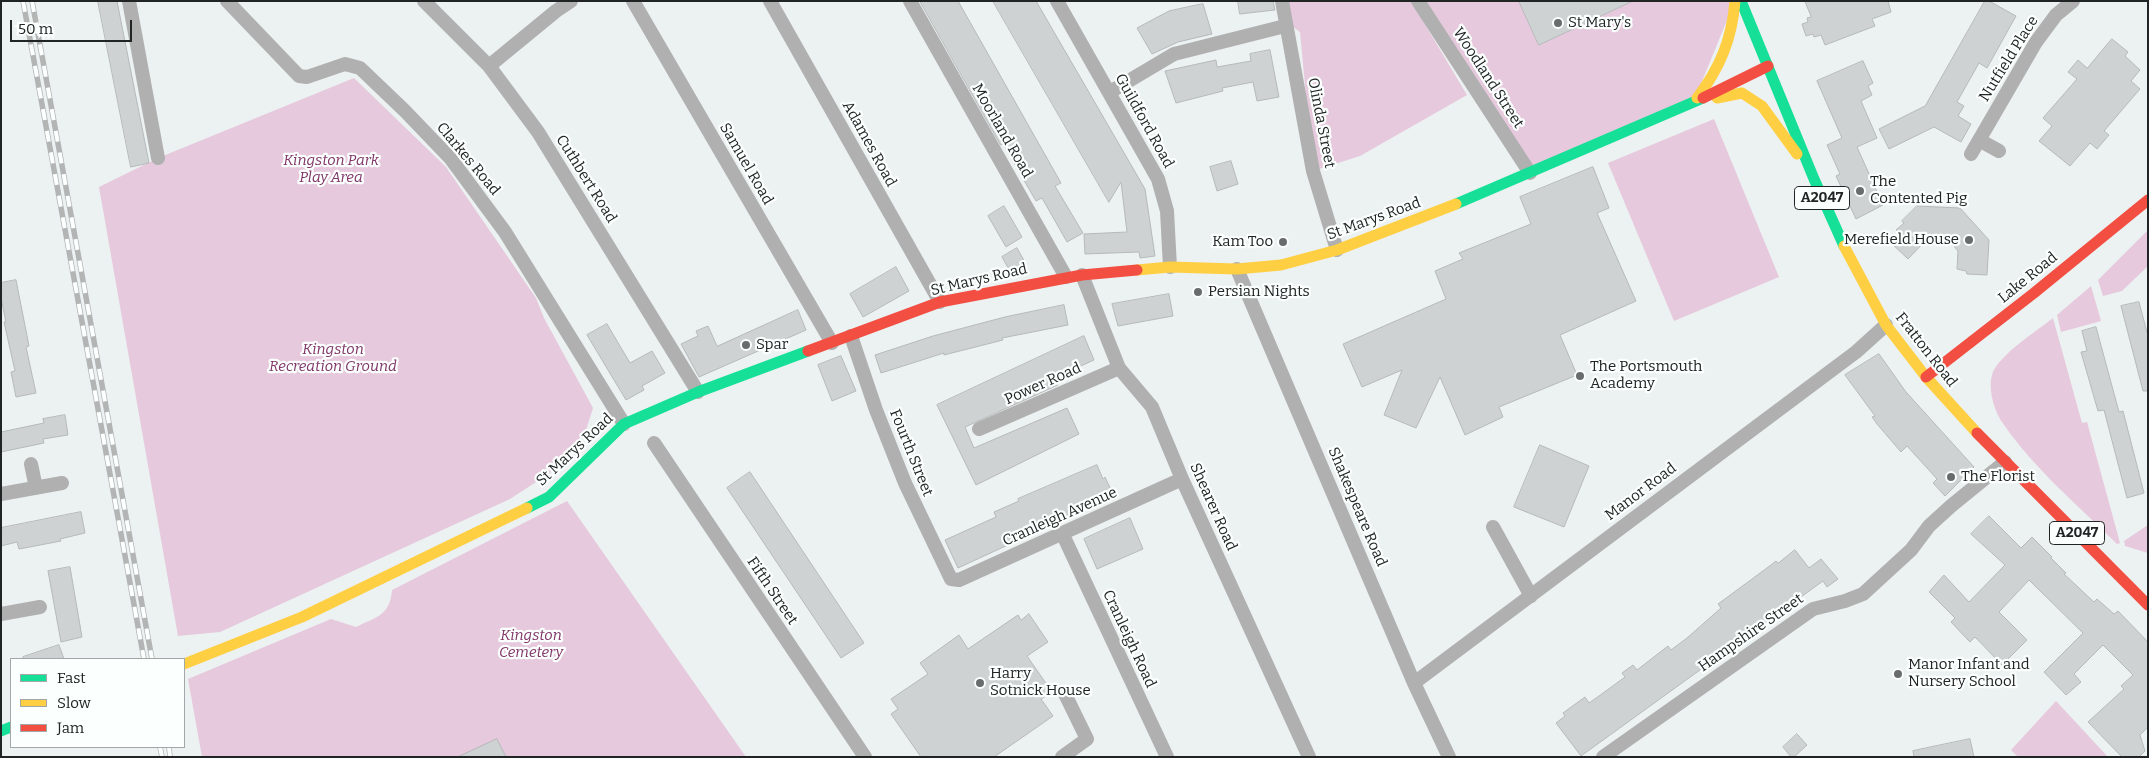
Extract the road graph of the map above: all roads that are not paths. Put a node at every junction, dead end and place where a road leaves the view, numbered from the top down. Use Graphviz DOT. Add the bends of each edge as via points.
graph roads {
  1 [pos="129,1"];
  2 [pos="228,1"];
  3 [pos="424,1"];
  4 [pos="571,1"];
  5 [pos="633,1"];
  6 [pos="770,1"];
  7 [pos="910,1"];
  8 [pos="1057,1"];
  9 [pos="1282,1"];
  10 [pos="1418,1"];
  11 [pos="1735,1"];
  12 [pos="1741,1"];
  13 [pos="2073,1"];
  14 [pos="1285,26"];
  15 [pos="489,66"];
  16 [pos="1768,66"];
  17 [pos="1110,92"];
  18 [pos="1693,103"];
  19 [pos="1979,140"];
  20 [pos="1999,151"];
  21 [pos="1971,154"];
  22 [pos="158,158"];
  23 [pos="1530,173"];
  24 [pos="1814,179"];
  25 [pos="2148,200"];
  26 [pos="1337,250"];
  27 [pos="1170,267"];
  28 [pos="1237,270"];
  29 [pos="1082,275"];
  30 [pos="1066,277"];
  31 [pos="940,302"];
  32 [pos="1886,326"];
  33 [pos="851,336"];
  34 [pos="832,343"];
  35 [pos="1120,368"];
  36 [pos="1926,377"];
  37 [pos="698,392"];
  38 [pos="624,424"];
  39 [pos="979,429"];
  40 [pos="654,443"];
  41 [pos="2005,462"];
  42 [pos="31,464"];
  43 [pos="1182,479"];
  44 [pos="62,483"];
  45 [pos="36,488"];
  46 [pos="1,494"];
  47 [pos="1493,527"];
  48 [pos="1063,534"];
  49 [pos="950,579"];
  50 [pos="1531,596"];
  51 [pos="2148,605"];
  52 [pos="40,608"];
  53 [pos="1,614"];
  54 [pos="185,664"];
  55 [pos="1414,683"];
  56 [pos="1066,694"];
  57 [pos="865,757"];
  58 [pos="1062,757"];
  59 [pos="1166,757"];
  60 [pos="1309,757"];
  61 [pos="1448,757"];
  62 [pos="1603,757"];
  1 -- 22 [label="street"];
  2 -- 38 [label="street, Clarkes Road" via="299,76 307,78 345,64 360,68 425,132 450,159 505,232"];
  3 -- 15 [label="street, Cuthbert Road"];
  4 -- 15 [label="street"];
  5 -- 34 [label="street, Samuel Road"];
  6 -- 31 [label="street, Adames Road"];
  7 -- 30 [label="street, Moorland Road"];
  8 -- 17 [label="street, Guildford Road"];
  9 -- 14 [label="street, Olinda Street"];
  10 -- 23 [label="street, Woodland Street"];
  11 -- 18 [label="street" via="1734,26 1725,53 1716,74"];
  12 -- 16 [label="street, Fratton Road / A2047"];
  13 -- 19 [label="street, Nutfield Place" via="2056,15 2036,42"];
  14 -- 17 [label="street" via="1174,54"];
  14 -- 26 [label="street, Olinda Street" via="1313,172"];
  15 -- 37 [label="street, Cuthbert Road" via="538,132"];
  16 -- 18 [label="street, St Marys Road"];
  16 -- 24 [label="street, Fratton Road / A2047"];
  17 -- 27 [label="street, Guildford Road" via="1158,179 1167,211"];
  18 -- 23 [label="street, St Marys Road"];
  18 -- 24 [label="street" via="1742,93 1762,106"];
  19 -- 20 [label="street"];
  19 -- 21 [label="street, Nutfield Place"];
  23 -- 26 [label="street, St Marys Road"];
  24 -- 32 [label="street, Fratton Road / A2047" via="1842,242"];
  25 -- 36 [label="street, Lake Road"];
  26 -- 28 [label="street, St Marys Road" via="1281,265"];
  27 -- 28 [label="street, St Marys Road"];
  27 -- 29 [label="street, St Marys Road"];
  28 -- 55 [label="street, Shakespeare Road"];
  29 -- 30 [label="street, St Marys Road"];
  29 -- 35 [label="street, Shearer Road"];
  30 -- 31 [label="street, St Marys Road"];
  31 -- 33 [label="street, St Marys Road"];
  32 -- 36 [label="street, Fratton Road / A2047"];
  32 -- 50 [label="street, Manor Road" via="1856,352"];
  33 -- 34 [label="street, St Marys Road"];
  33 -- 49 [label="street, Fourth Street" via="905,483"];
  34 -- 37 [label="street, St Marys Road"];
  35 -- 39 [label="street, Power Road"];
  35 -- 43 [label="street, Shearer Road" via="1152,407"];
  36 -- 41 [label="street, Fratton Road / A2047"];
  37 -- 38 [label="street, St Marys Road"];
  38 -- 54 [label="street, St Marys Road" via="549,497 343,598"];
  40 -- 57 [label="street, Fifth Street"];
  41 -- 51 [label="street, Fratton Road / A2047"];
  41 -- 62 [label="street, Hampshire Street" via="1929,526 1911,550 1863,594 1813,609"];
  42 -- 45 [label="street"];
  43 -- 48 [label="street, Cranleigh Avenue"];
  43 -- 60 [label="street, Shearer Road"];
  44 -- 45 [label="street"];
  45 -- 46 [label="street"];
  47 -- 50 [label="street"];
  48 -- 49 [label="street, Cranleigh Avenue" via="960,580"];
  48 -- 59 [label="street, Cranleigh Road"];
  50 -- 55 [label="street, Manor Road"];
  52 -- 53 [label="street"];
  55 -- 61 [label="street, Shakespeare Road"];
  56 -- 58 [label="street" via="1086,739"];
}
